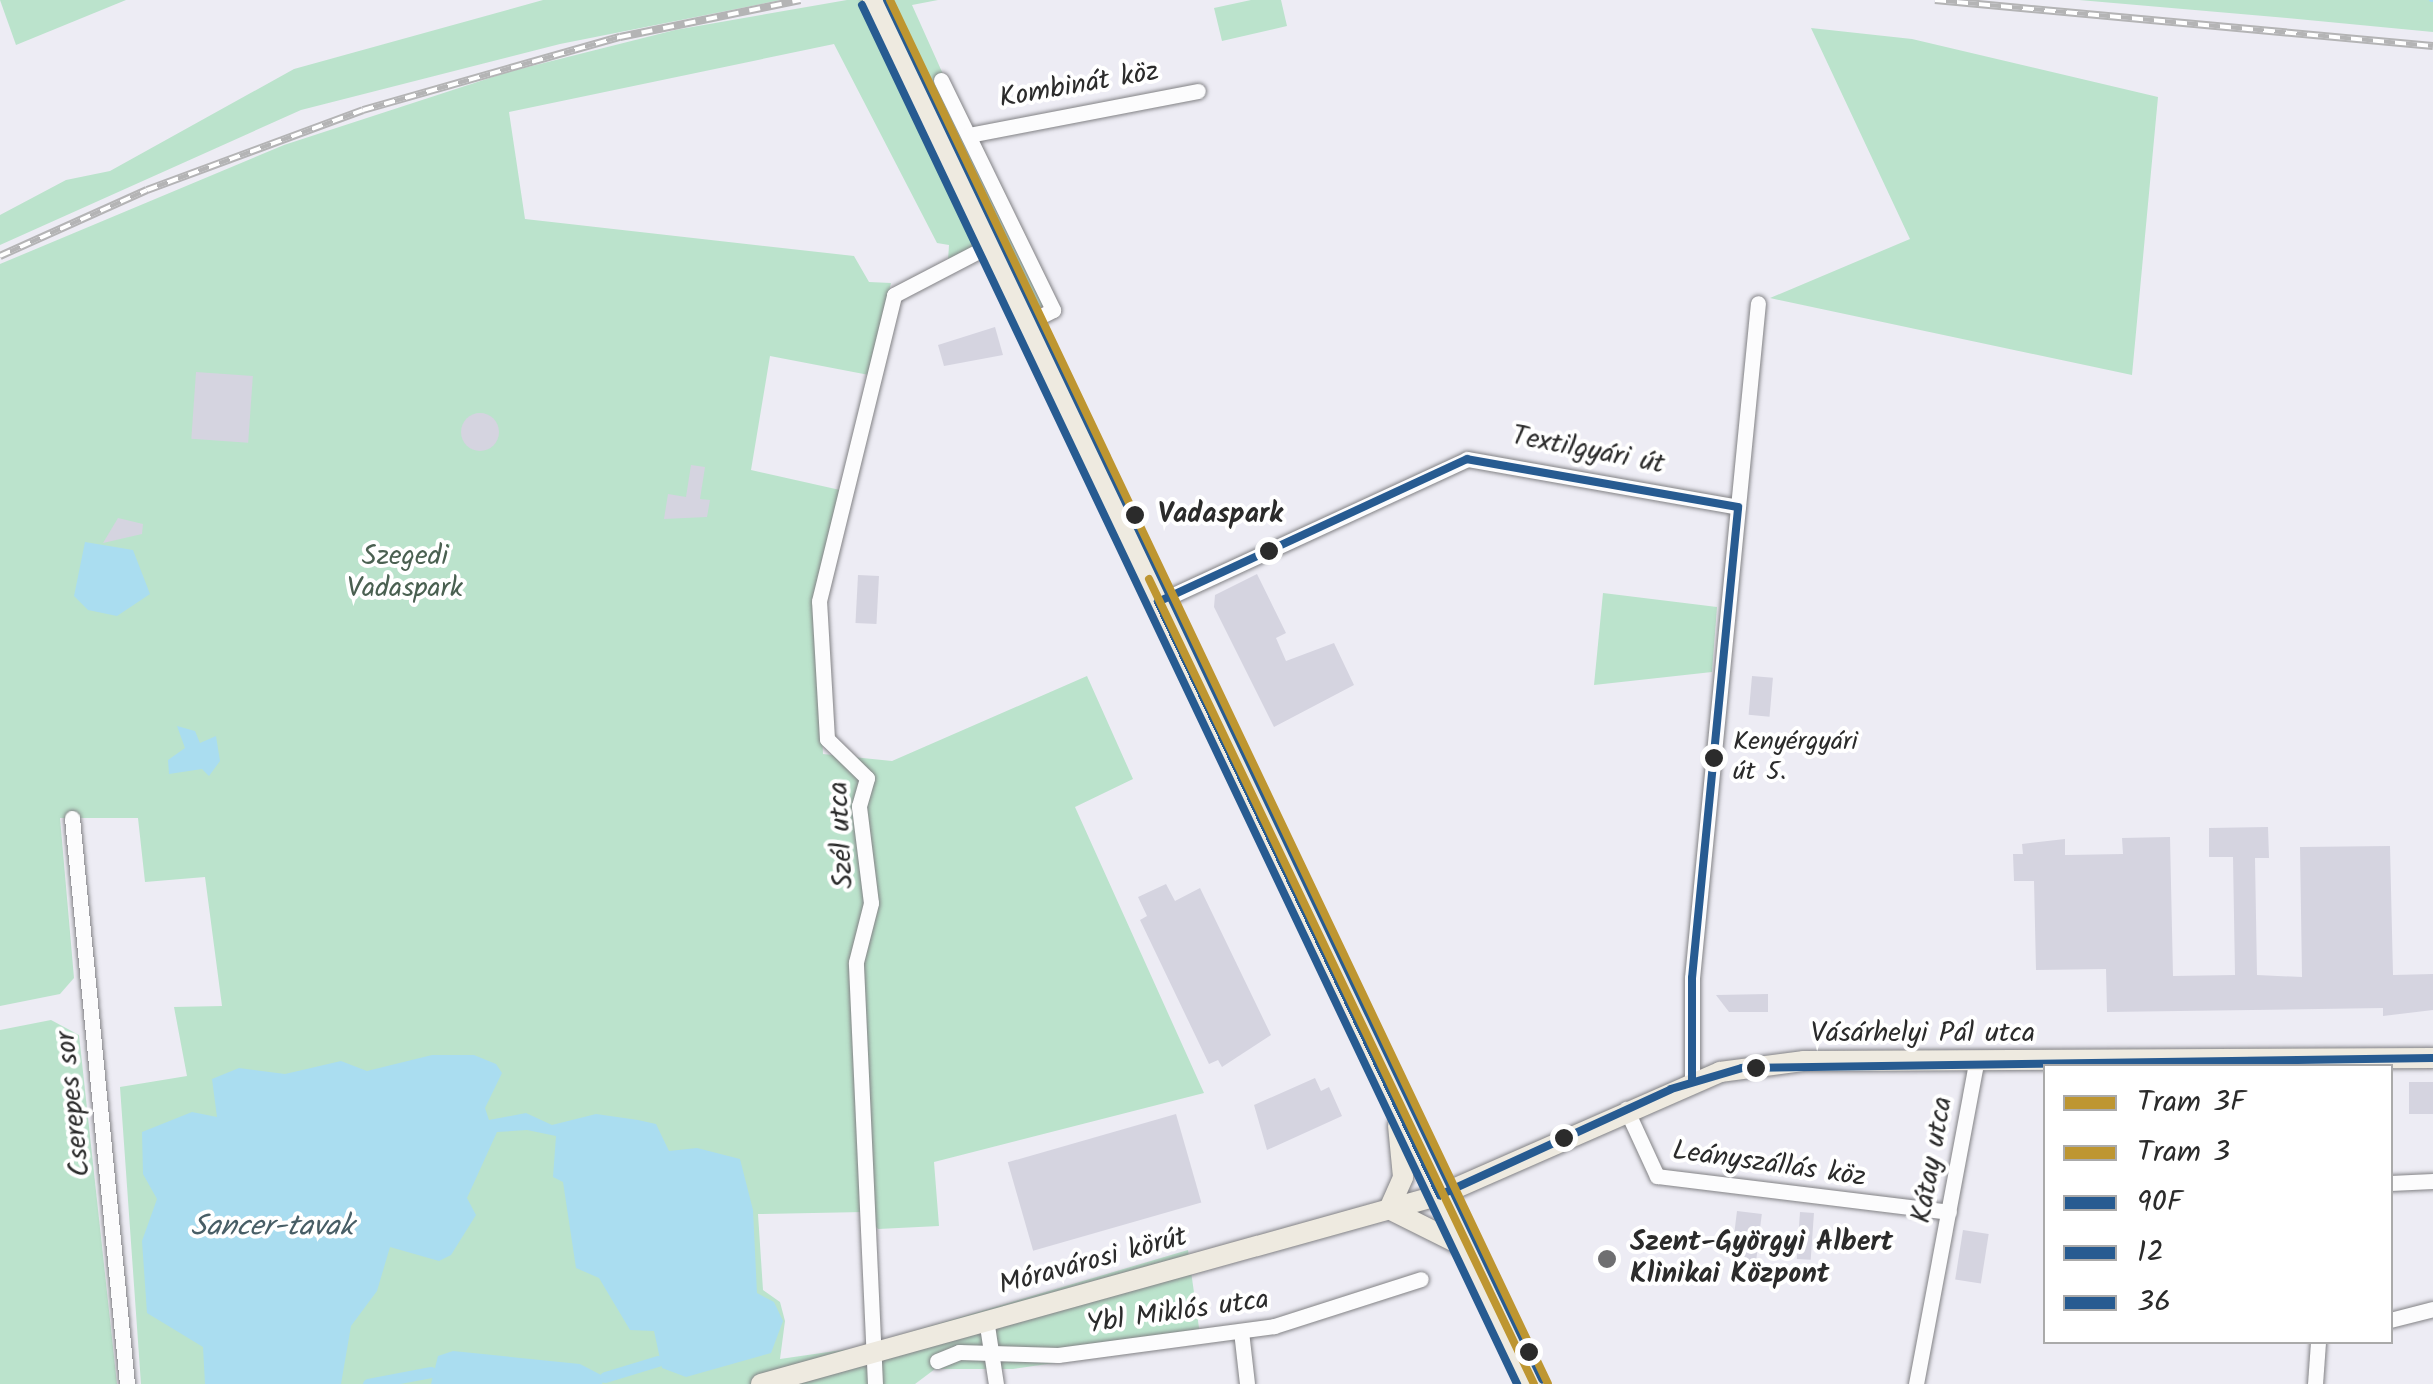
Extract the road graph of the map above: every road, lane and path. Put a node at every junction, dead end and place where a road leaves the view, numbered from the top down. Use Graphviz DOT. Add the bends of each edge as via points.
graph roads {
  1 [pos="873,0"];
  2 [pos="942,80"];
  3 [pos="1198,91"];
  4 [pos="968,136"];
  5 [pos="988,246"];
  6 [pos="1758,303"];
  7 [pos="1026,324"];
  8 [pos="1738,507"];
  9 [pos="1158,602"];
  10 [pos="72,818"];
  11 [pos="2433,1058"];
  12 [pos="1976,1062"];
  13 [pos="2328,1062"];
  14 [pos="1692,1080"];
  15 [pos="1394,1103"];
  16 [pos="1626,1108"];
  17 [pos="2433,1181"];
  18 [pos="2393,1184"];
  19 [pos="1440,1195"];
  20 [pos="1389,1209"];
  21 [pos="1948,1212"];
  22 [pos="1467,1249"];
  23 [pos="1421,1279"];
  24 [pos="2433,1309"];
  25 [pos="986,1318"];
  26 [pos="2393,1319"];
  27 [pos="1240,1331"];
  28 [pos="2318,1344"];
  29 [pos="872,1351"];
  30 [pos="994,1355"];
  31 [pos="938,1361"];
  32 [pos="127,1384"];
  33 [pos="761,1384"];
  34 [pos="875,1384"];
  35 [pos="996,1384"];
  36 [pos="1247,1384"];
  37 [pos="1532,1384"];
  38 [pos="1916,1384"];
  39 [pos="2315,1384"];
  1 -- 5 [label="main road"];
  2 -- 4 [label="street"];
  3 -- 4 [label="street, Kombinát köz"];
  4 -- 7 [label="street" via="1053,310"];
  5 -- 7 [label="main road"];
  5 -- 29 [label="street, Szél utca" via="898,290 890,303 820,601 827,738 867,778 860,806 871,903 856,962"];
  6 -- 8 [label="street"];
  7 -- 9 [label="main road"];
  8 -- 9 [label="street, Textilgyári út" via="1468,459"];
  8 -- 14 [label="street" via="1692,978"];
  9 -- 15 [label="main road"];
  10 -- 32 [label="street, Cserepes sor"];
  11 -- 13 [label="main road, Vásárhelyi Pál utca"];
  12 -- 13 [label="main road, Vásárhelyi Pál utca"];
  12 -- 14 [label="main road, Vásárhelyi Pál utca" via="1804,1061"];
  12 -- 21 [label="street, Kátay utca"];
  14 -- 16 [label="main road, Vásárhelyi Pál utca"];
  15 -- 19 [label="main road"];
  15 -- 20 [label="main road" via="1404,1160"];
  16 -- 19 [label="main road, Vásárhelyi Pál utca"];
  16 -- 21 [label="street, Leányszállás köz" via="1657,1176"];
  17 -- 18 [label="street"];
  19 -- 20 [label="main road, Móravárosi körút"];
  19 -- 22 [label="main road"];
  20 -- 22 [label="main road"];
  20 -- 25 [label="main road, Móravárosi körút"];
  21 -- 38 [label="street, Kátay utca"];
  22 -- 37 [label="main road"];
  23 -- 27 [label="street, Ybl Miklós utca" via="1303,1320"];
  24 -- 26 [label="street"];
  25 -- 29 [label="main road, Móravárosi körút"];
  25 -- 30 [label="street"];
  27 -- 30 [label="street, Ybl Miklós utca" via="1058,1355"];
  27 -- 36 [label="street"];
  28 -- 39 [label="street"];
  29 -- 33 [label="main road, Móravárosi körút"];
  29 -- 34 [label="street, Szél utca"];
  30 -- 31 [label="street, Ybl Miklós utca" via="959,1352"];
  30 -- 35 [label="street"];
}
